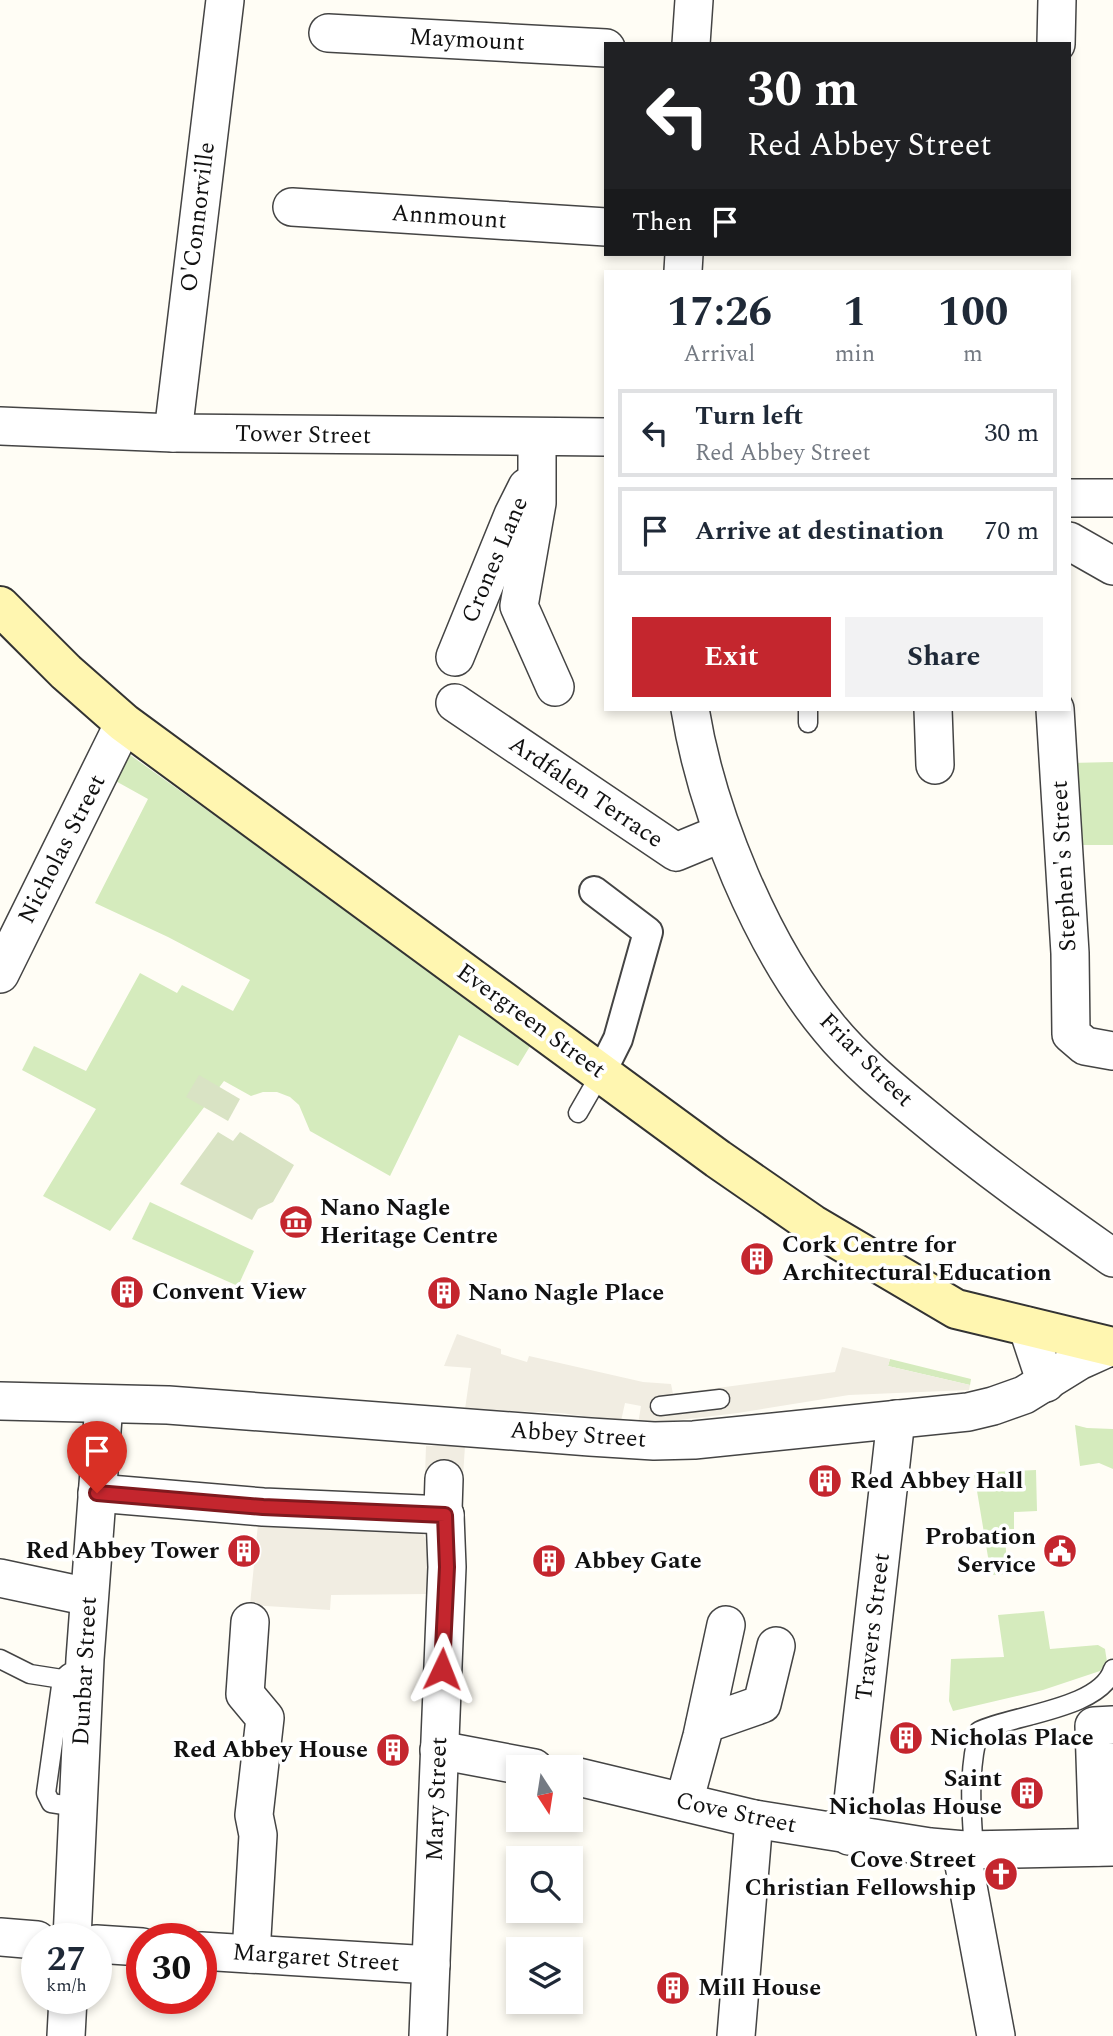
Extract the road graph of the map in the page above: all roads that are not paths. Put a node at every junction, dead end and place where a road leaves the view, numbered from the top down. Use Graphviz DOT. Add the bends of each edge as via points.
graph roads {
  1 [pos="225,0"];
  2 [pos="694,0"];
  3 [pos="1057,0"];
  4 [pos="328,33"];
  5 [pos="691,42"];
  6 [pos="1056,42"];
  7 [pos="604,48"];
  8 [pos="292,207"];
  9 [pos="604,227"];
  10 [pos="0,426"];
  11 [pos="173,433"];
  12 [pos="604,437"];
  13 [pos="538,451"];
  14 [pos="1071,498"];
  15 [pos="1113,498"];
  16 [pos="1071,542"];
  17 [pos="1113,566"];
  18 [pos="0,606"];
  19 [pos="455,657"];
  20 [pos="555,687"];
  21 [pos="455,703"];
  22 [pos="690,711"];
  23 [pos="933,711"];
  24 [pos="1055,711"];
  25 [pos="124,723"];
  26 [pos="934,765"];
  27 [pos="722,833"];
  28 [pos="594,891"];
  29 [pos="0,974"];
  30 [pos="1113,1051"];
  31 [pos="601,1073"];
  32 [pos="578,1113"];
  33 [pos="1113,1258"];
  34 [pos="1027,1326"];
  35 [pos="1111,1347"];
  36 [pos="1046,1383"];
  37 [pos="0,1401"];
  38 [pos="104,1404"];
  39 [pos="660,1406"];
  40 [pos="722,1411"];
  41 [pos="896,1419"];
  42 [pos="444,1479"];
  43 [pos="97,1493"];
  44 [pos="445,1515"];
  45 [pos="0,1578"];
  46 [pos="89,1597"];
  47 [pos="250,1622"];
  48 [pos="726,1625"];
  49 [pos="776,1646"];
  50 [pos="0,1660"];
  51 [pos="73,1669"];
  52 [pos="1113,1669"];
  53 [pos="705,1724"];
  54 [pos="1113,1725"];
  55 [pos="439,1750"];
  56 [pos="506,1763"];
  57 [pos="583,1778"];
  58 [pos="684,1802"];
  59 [pos="754,1819"];
  60 [pos="849,1836"];
  61 [pos="1105,1847"];
  62 [pos="969,1850"];
  63 [pos="73,1923"];
  64 [pos="0,1937"];
  65 [pos="21,1939"];
  66 [pos="217,1952"];
  67 [pos="251,1954"];
  68 [pos="430,1965"];
  69 [pos="67,2014"];
  70 [pos="66,2036"];
  71 [pos="428,2036"];
  72 [pos="736,2036"];
  73 [pos="996,2036"];
  1 -- 11 [label="street, O'Connorville"];
  2 -- 5 [label="street"];
  3 -- 6 [label="street"];
  4 -- 7 [label="street, Maymount"];
  8 -- 9 [label="street, Annmount"];
  10 -- 11 [label="street, Tower Street"];
  11 -- 13 [label="street, Tower Street"];
  12 -- 13 [label="street, Tower Street"];
  13 -- 19 [label="street, Crones Lane"];
  13 -- 20 [label="street" via="537,503 519,606"];
  14 -- 15 [label="street"];
  16 -- 17 [label="street"];
  18 -- 25 [label="main road, Evergreen Street"];
  21 -- 27 [label="street, Ardfalen Terrace" via="676,852"];
  22 -- 27 [label="street, Friar Street"];
  23 -- 26 [label="street"];
  24 -- 30 [label="street, Stephen's Street" via="1071,1034 1084,1046"];
  25 -- 29 [label="street, Nicholas Street"];
  25 -- 31 [label="main road, Evergreen Street"];
  27 -- 33 [label="street, Friar Street" via="772,943 830,1030 982,1165"];
  28 -- 31 [label="street" via="648,932 618,1039"];
  31 -- 32 [label="lane"];
  31 -- 34 [label="main road, Evergreen Street" via="812,1224 956,1309"];
  34 -- 35 [label="main road, Evergreen Street"];
  34 -- 36 [label="street"];
  35 -- 36 [label="street, Abbey Street"];
  36 -- 41 [label="street, Abbey Street" via="993,1406"];
  37 -- 38 [label="street, Abbey Street"];
  38 -- 40 [label="street, Abbey Street" via="654,1441"];
  38 -- 43 [label="street, Dunbar Street"];
  39 -- 40 [label="lane"];
  40 -- 41 [label="street, Abbey Street"];
  41 -- 60 [label="street, Travers Street"];
  42 -- 44 [label="street, Mary Street"];
  43 -- 44 [label="street"];
  43 -- 46 [label="street, Dunbar Street"];
  44 -- 55 [label="street, Mary Street"];
  45 -- 46 [label="street"];
  46 -- 51 [label="street, Dunbar Street"];
  47 -- 67 [label="street" via="245,1694 265,1718 254,1815 258,1835"];
  48 -- 53 [label="street"];
  49 -- 53 [label="street" via="762,1704"];
  50 -- 51 [label="lane" via="30,1674"];
  51 -- 63 [label="street, Dunbar Street" via="77,1807"];
  52 -- 62 [label="lane" via="1109,1679 1092,1693 979,1731"];
  53 -- 58 [label="street"];
  54 -- 61 [label="street" via="1094,1726"];
  55 -- 56 [label="street"];
  55 -- 68 [label="street, Mary Street"];
  57 -- 58 [label="street, Cove Street"];
  58 -- 59 [label="street, Cove Street"];
  59 -- 60 [label="street, Cove Street"];
  59 -- 72 [label="street"];
  60 -- 62 [label="street, Cove Street"];
  61 -- 62 [label="street, Cove Street"];
  62 -- 73 [label="street" via="964,1865"];
  64 -- 65 [label="street"];
  66 -- 67 [label="street, Margaret Street"];
  67 -- 68 [label="street, Margaret Street"];
  68 -- 71 [label="street, Mary Street"];
  69 -- 70 [label="street"];
}
